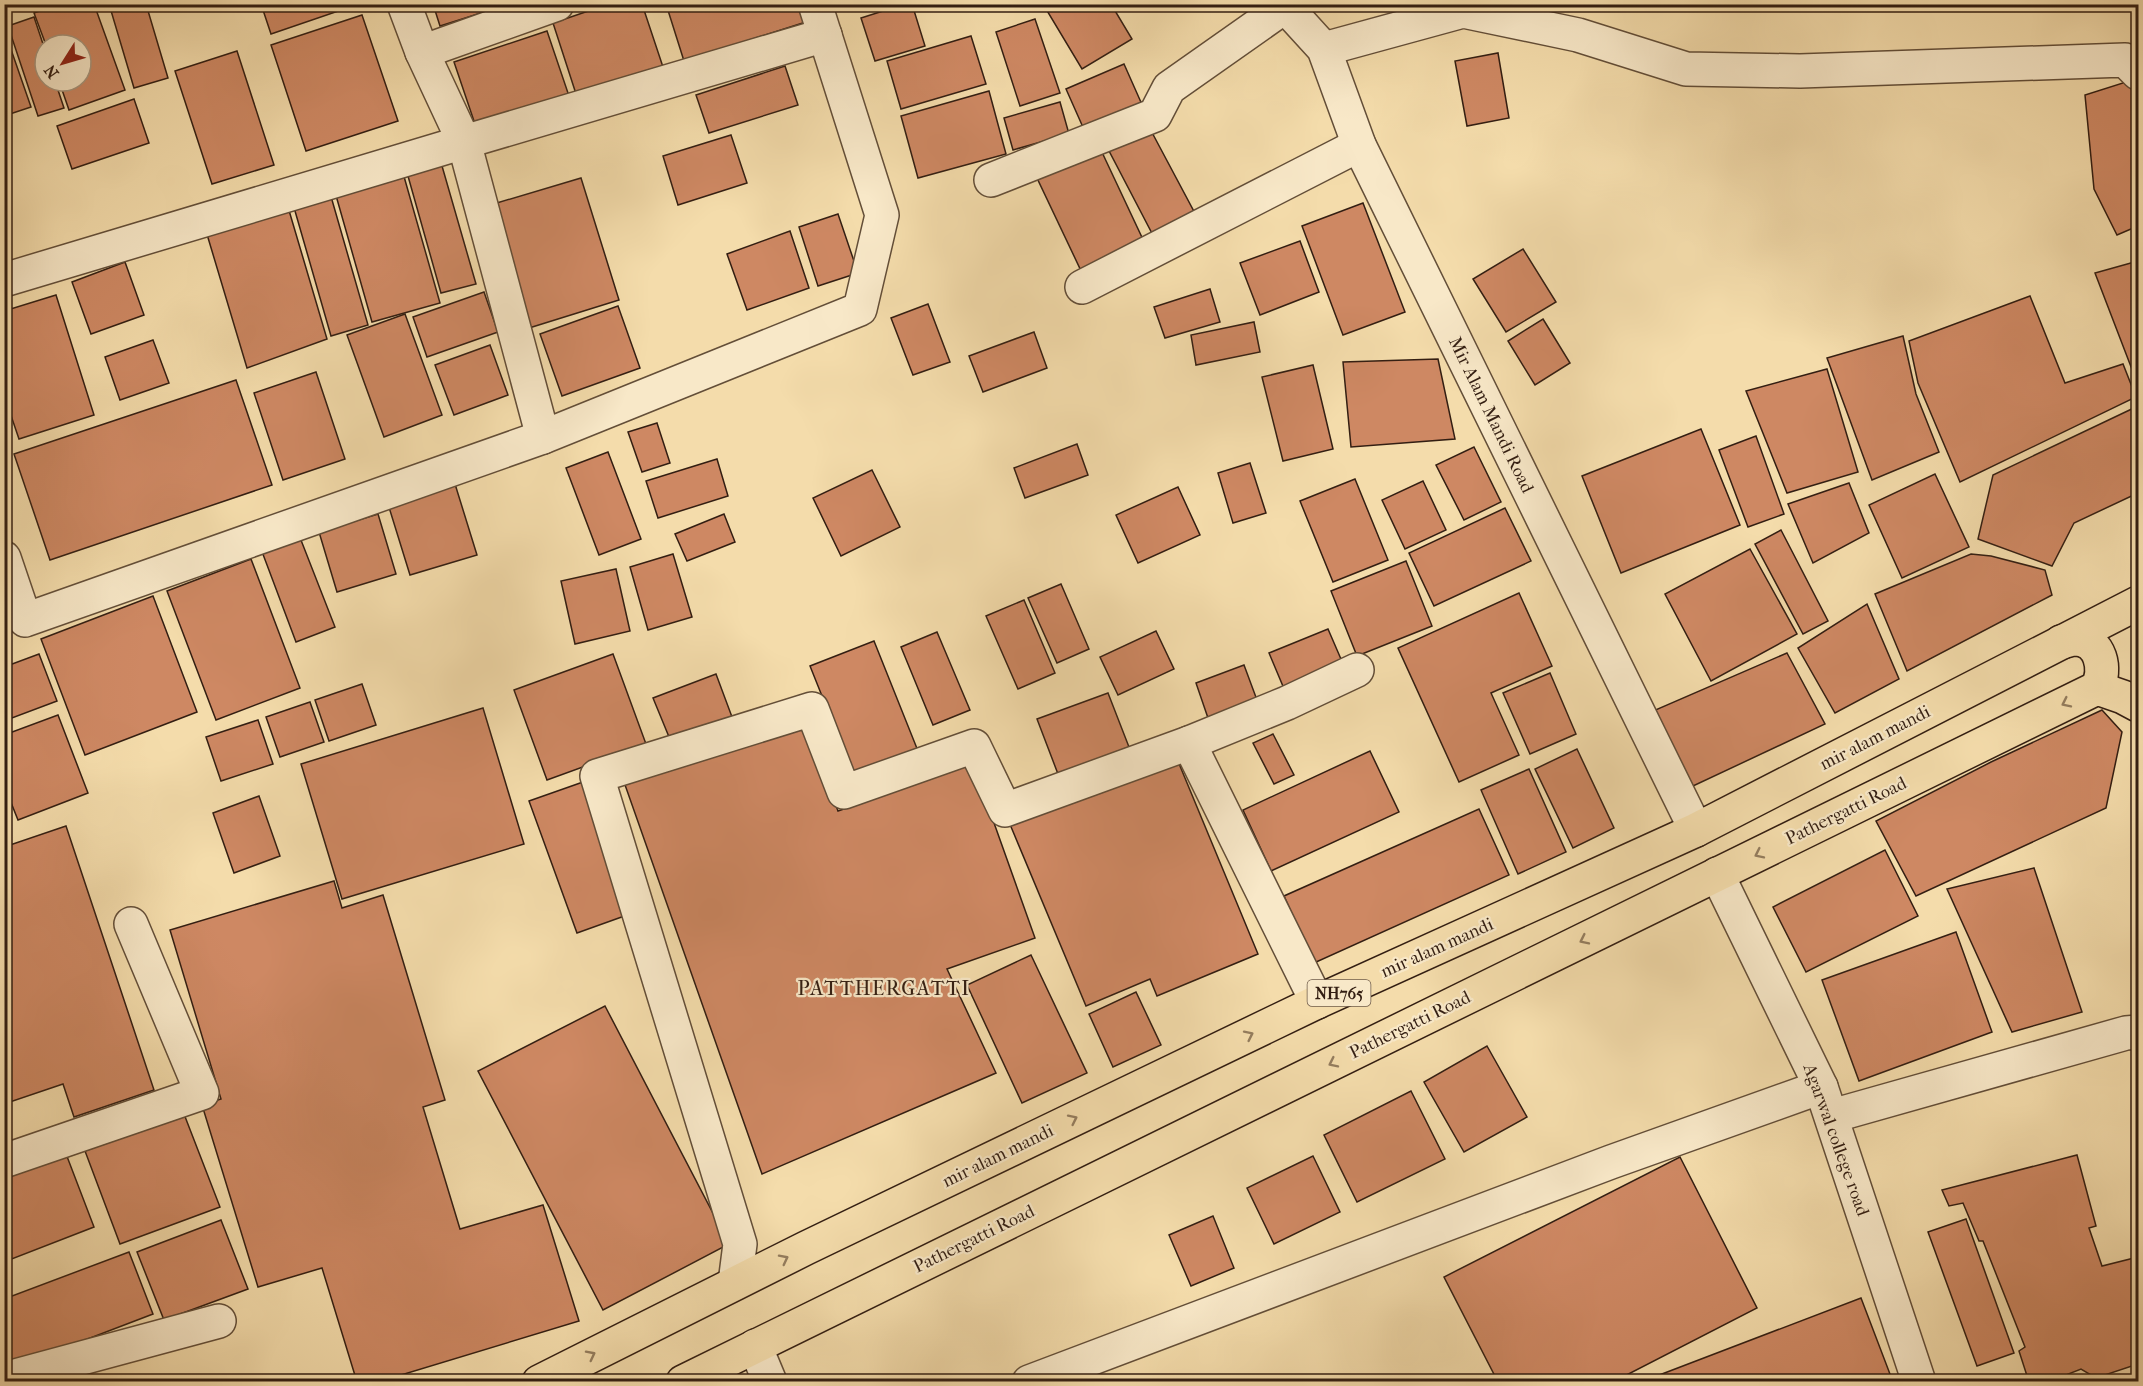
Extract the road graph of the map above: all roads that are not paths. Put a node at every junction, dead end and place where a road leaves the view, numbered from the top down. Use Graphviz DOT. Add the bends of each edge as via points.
graph roads {
  1 [pos="404,4"];
  2 [pos="557,4"];
  3 [pos="815,4"];
  4 [pos="1283,6"];
  5 [pos="1466,8"];
  6 [pos="825,35"];
  7 [pos="1324,49"];
  8 [pos="422,52"];
  9 [pos="2134,60"];
  10 [pos="464,142"];
  11 [pos="1359,145"];
  12 [pos="991,180"];
  13 [pos="4,280"];
  14 [pos="1082,287"];
  15 [pos="543,437"];
  16 [pos="4,558"];
  17 [pos="2139,603"];
  18 [pos="2061,642"];
  19 [pos="1357,670"];
  20 [pos="2097,688"];
  21 [pos="2139,705"];
  22 [pos="1189,743"];
  23 [pos="1696,830"];
  24 [pos="1717,874"];
  25 [pos="131,924"];
  26 [pos="1317,1002"];
  27 [pos="2139,1032"];
  28 [pos="1826,1102"];
  29 [pos="4,1161"];
  30 [pos="735,1283"];
  31 [pos="219,1322"];
  32 [pos="755,1346"];
  33 [pos="4,1379"];
  34 [pos="538,1382"];
  35 [pos="683,1382"];
  36 [pos="770,1382"];
  37 [pos="1029,1382"];
  38 [pos="1919,1382"];
  1 -- 8 [label="street"];
  2 -- 8 [label="street"];
  3 -- 6 [label="street"];
  4 -- 7 [label="street, Mir Alam Mandi Road"];
  4 -- 12 [label="street" via="1169,88 1155,115"];
  5 -- 7 [label="street"];
  5 -- 9 [label="street" via="1578,34 1686,69 1800,71"];
  6 -- 10 [label="street"];
  6 -- 15 [label="street" via="882,215 860,309"];
  7 -- 11 [label="street, Mir Alam Mandi Road"];
  8 -- 10 [label="street"];
  10 -- 13 [label="street"];
  10 -- 15 [label="street"];
  11 -- 14 [label="street"];
  11 -- 23 [label="street, Mir Alam Mandi Road"];
  15 -- 16 [label="street" via="25,620"];
  17 -- 18 [label="highway, mir alam mandi / NH765"];
  18 -- 20 [label="highway" via="2077,639 2098,653 2103,668"];
  18 -- 23 [label="highway, mir alam mandi / NH765"];
  19 -- 22 [label="street"];
  20 -- 21 [label="highway"];
  20 -- 24 [label="highway, Pathergatti Road, one-way"];
  22 -- 26 [label="street"];
  22 -- 30 [label="street" via="1005,810 974,746 844,792 812,709 597,776 740,1244"];
  23 -- 26 [label="highway, mir alam mandi / NH765"];
  24 -- 28 [label="street, Agarwal college road"];
  24 -- 32 [label="highway, Pathergatti Road, one-way"];
  25 -- 29 [label="street" via="202,1093"];
  30 -- 26 [label="highway, mir alam mandi / NH765, one-way"];
  27 -- 28 [label="street"];
  28 -- 37 [label="street" via="1611,1162"];
  28 -- 38 [label="street, Agarwal college road"];
  34 -- 30 [label="highway, mir alam mandi / NH765, one-way"];
  31 -- 33 [label="street"];
  32 -- 35 [label="highway, Pathergatti Road"];
  32 -- 36 [label="street"];
}
